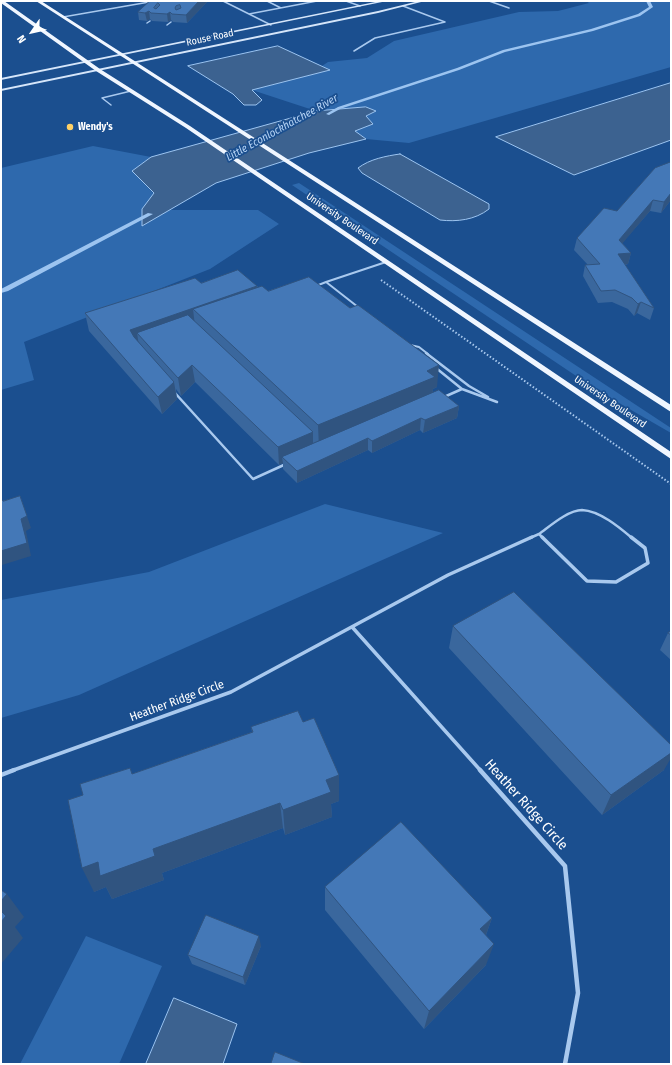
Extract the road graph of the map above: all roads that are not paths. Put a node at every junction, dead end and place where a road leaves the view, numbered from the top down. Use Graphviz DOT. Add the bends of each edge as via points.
graph roads {
  1 [pos="1,1"];
  2 [pos="38,1"];
  3 [pos="155,1"];
  4 [pos="223,1"];
  5 [pos="267,1"];
  6 [pos="317,1"];
  7 [pos="346,1"];
  8 [pos="385,1"];
  9 [pos="423,1"];
  10 [pos="489,1"];
  11 [pos="360,6"];
  12 [pos="403,6"];
  13 [pos="282,8"];
  14 [pos="509,8"];
  15 [pos="249,14"];
  16 [pos="63,17"];
  17 [pos="150,21"];
  18 [pos="171,22"];
  19 [pos="147,23"];
  20 [pos="168,24"];
  21 [pos="271,25"];
  22 [pos="354,50"];
  23 [pos="120,55"];
  24 [pos="87,62"];
  25 [pos="132,63"];
  26 [pos="98,70"];
  27 [pos="1,79"];
  28 [pos="1,90"];
  29 [pos="131,91"];
  30 [pos="111,105"];
  31 [pos="386,262"];
  32 [pos="326,282"];
  33 [pos="311,288"];
  34 [pos="362,310"];
  35 [pos="416,352"];
  36 [pos="433,366"];
  37 [pos="462,389"];
  38 [pos="173,391"];
  39 [pos="441,398"];
  40 [pos="671,409"];
  41 [pos="671,456"];
  42 [pos="289,463"];
  43 [pos="539,534"];
  44 [pos="353,628"];
  45 [pos="1,775"];
  46 [pos="565,1064"];
  1 -- 24 [label="main road, University Boulevard"];
  2 -- 16 [label="main road, University Boulevard"];
  3 -- 16 [label="lane"];
  4 -- 15 [label="lane"];
  5 -- 13 [label="lane"];
  6 -- 13 [label="lane"];
  7 -- 11 [label="lane"];
  8 -- 11 [label="street, Rouse Road"];
  9 -- 12 [label="street, Rouse Road"];
  10 -- 14 [label="lane"];
  11 -- 21 [label="street, Rouse Road"];
  12 -- 22 [label="lane" via="445,22 375,38"];
  12 -- 25 [label="street, Rouse Road"];
  13 -- 15 [label="lane"];
  15 -- 21 [label="lane"];
  16 -- 23 [label="main road, University Boulevard"];
  17 -- 19 [label="lane"];
  18 -- 20 [label="lane"];
  21 -- 23 [label="street, Rouse Road"];
  23 -- 24 [label="street, Rouse Road"];
  23 -- 25 [label="main road, University Boulevard"];
  24 -- 26 [label="main road, University Boulevard"];
  24 -- 27 [label="street, Rouse Road"];
  25 -- 26 [label="street, Rouse Road"];
  25 -- 40 [label="main road, University Boulevard"];
  26 -- 28 [label="street, Rouse Road"];
  26 -- 29 [label="main road, University Boulevard"];
  29 -- 30 [label="lane" via="102,98"];
  29 -- 31 [label="main road, University Boulevard" via="188,126"];
  31 -- 32 [label="lane"];
  31 -- 41 [label="main road, University Boulevard"];
  32 -- 33 [label="lane"];
  32 -- 34 [label="lane"];
  35 -- 37 [label="lane" via="404,343 419,348 469,386 497,402"];
  36 -- 37 [label="lane"];
  37 -- 39 [label="lane"];
  38 -- 42 [label="lane" via="253,479"];
  43 -- 43 [label="lane, Heather Ridge Circle" via="564,516 581,510 601,516 627,534 644,548 648,563 616,582 587,581"];
  43 -- 44 [label="lane, Heather Ridge Circle" via="448,575"];
  44 -- 45 [label="lane, Heather Ridge Circle" via="231,692"];
  44 -- 46 [label="lane, Heather Ridge Circle" via="565,866 578,993"];
}
